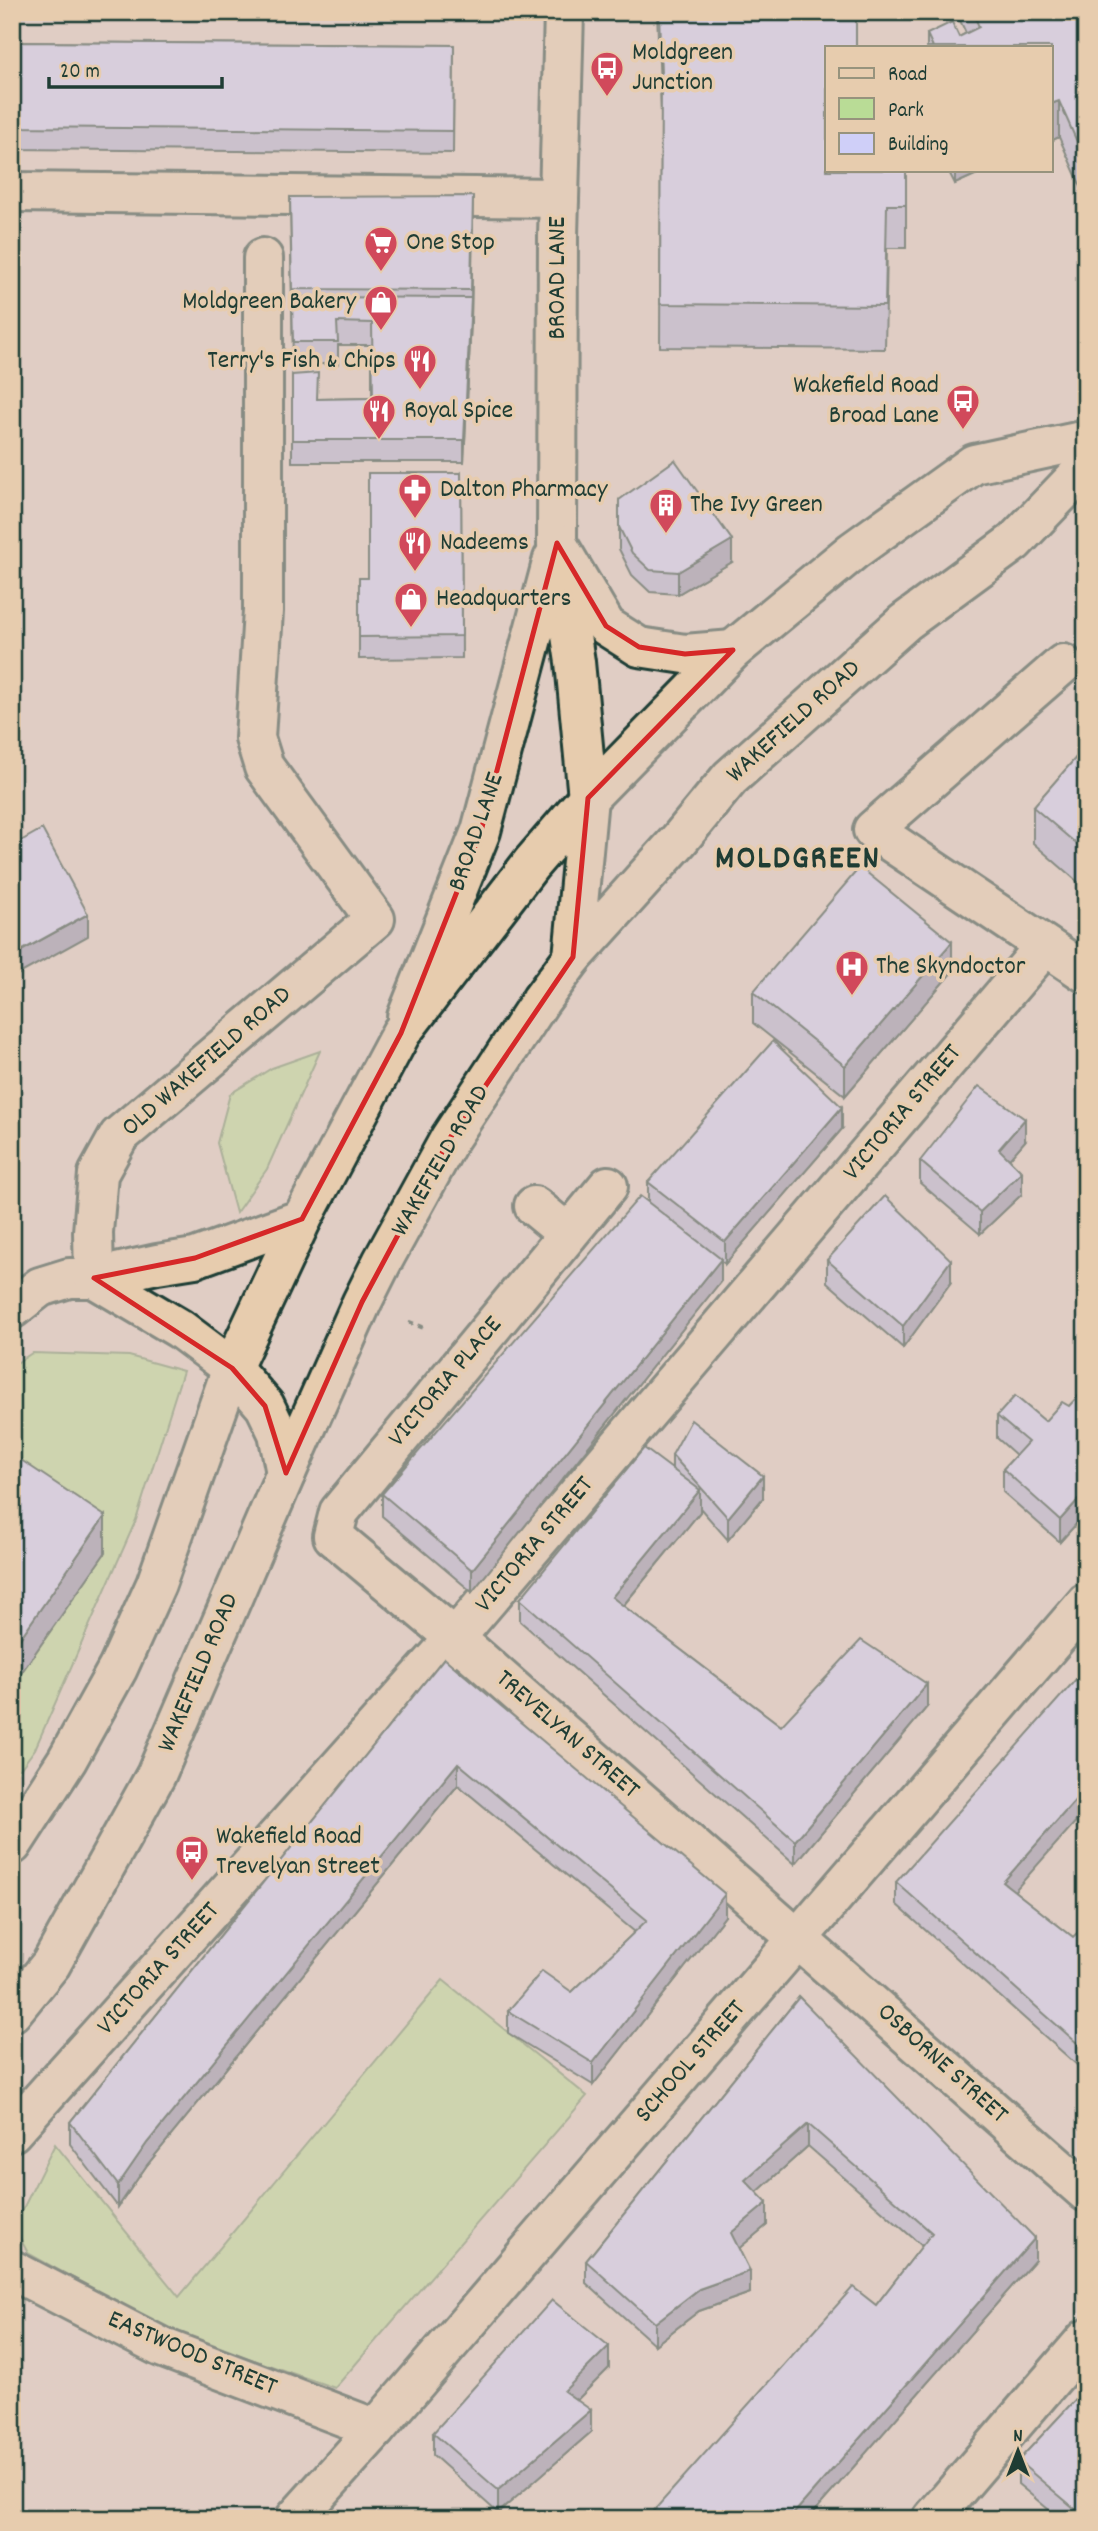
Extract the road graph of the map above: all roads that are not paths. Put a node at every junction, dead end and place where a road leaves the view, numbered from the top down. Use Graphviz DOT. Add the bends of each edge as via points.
graph roads {
  1 [pos="564,12"];
  2 [pos="12,192"];
  3 [pos="559,198"];
  4 [pos="263,258"];
  5 [pos="1086,440"];
  6 [pos="1086,467"];
  7 [pos="557,543"];
  8 [pos="733,650"];
  9 [pos="1063,664"];
  10 [pos="588,798"];
  11 [pos="1045,946"];
  12 [pos="573,957"];
  13 [pos="1086,973"];
  14 [pos="401,1033"];
  15 [pos="608,1186"];
  16 [pos="534,1206"];
  17 [pos="302,1219"];
  18 [pos="568,1234"];
  19 [pos="94,1278"];
  20 [pos="12,1309"];
  21 [pos="232,1367"];
  22 [pos="286,1473"];
  23 [pos="333,1536"];
  24 [pos="1086,1603"];
  25 [pos="455,1638"];
  26 [pos="12,1845"];
  27 [pos="799,1937"];
  28 [pos="51,1964"];
  29 [pos="12,1977"];
  30 [pos="12,2012"];
  31 [pos="12,2132"];
  32 [pos="1086,2192"];
  33 [pos="12,2270"];
  34 [pos="1086,2339"];
  35 [pos="376,2429"];
  36 [pos="947,2513"];
  37 [pos="295,2519"];
  1 -- 3 [label="main road, BROAD LANE"];
  2 -- 3 [label="main road"];
  3 -- 7 [label="main road, BROAD LANE"];
  4 -- 19 [label="main road, OLD WAKEFIELD ROAD" via="262,611 254,738 264,767 375,919 119,1136 98,1174"];
  5 -- 8 [label="main road" via="974,464 853,551"];
  6 -- 12 [label="main road, WAKEFIELD ROAD" via="1014,542 905,622 730,778"];
  7 -- 8 [label="main road" via="606,626 639,647 685,654"];
  7 -- 10 [label="main road, BROAD LANE" via="575,662"];
  7 -- 14 [label="main road, BROAD LANE" via="481,831"];
  8 -- 10 [label="main road"];
  9 -- 11 [label="main road" via="873,830"];
  10 -- 12 [label="main road, BROAD LANE"];
  10 -- 14 [label="main road"];
  11 -- 13 [label="main road"];
  11 -- 25 [label="main road, VICTORIA STREET"];
  12 -- 22 [label="main road, WAKEFIELD ROAD" via="450,1138 362,1302"];
  14 -- 17 [label="main road"];
  15 -- 18 [label="main road, VICTORIA PLACE"];
  16 -- 18 [label="main road"];
  17 -- 19 [label="main road" via="195,1258"];
  17 -- 21 [label="main road"];
  18 -- 23 [label="main road, VICTORIA PLACE" via="339,1512"];
  19 -- 20 [label="main road" via="69,1278 40,1287"];
  19 -- 21 [label="main road" via="180,1329"];
  21 -- 22 [label="main road" via="265,1406 278,1433"];
  21 -- 26 [label="main road" via="156,1584 118,1668 67,1760"];
  22 -- 28 [label="main road, WAKEFIELD ROAD" via="156,1775"];
  23 -- 25 [label="main road, TREVELYAN STREET"];
  24 -- 27 [label="main road, SCHOOL STREET"];
  25 -- 27 [label="main road, TREVELYAN STREET"];
  25 -- 31 [label="main road, VICTORIA STREET"];
  27 -- 32 [label="main road, OSBORNE STREET"];
  27 -- 35 [label="main road, SCHOOL STREET"];
  28 -- 29 [label="main road"];
  28 -- 30 [label="main road, WAKEFIELD ROAD"];
  33 -- 35 [label="main road, EASTWOOD STREET" via="161,2347"];
  34 -- 36 [label="main road"];
  35 -- 37 [label="main road, SCHOOL STREET"];
}
